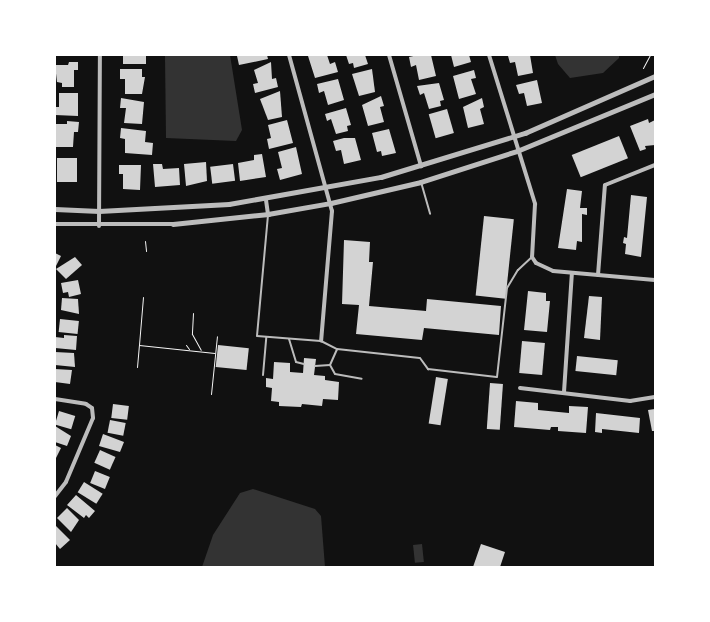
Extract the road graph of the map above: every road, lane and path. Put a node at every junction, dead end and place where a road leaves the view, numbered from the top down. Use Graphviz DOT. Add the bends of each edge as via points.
graph roads {
  1 [pos="100,55"];
  2 [pos="289,55"];
  3 [pos="389,55"];
  4 [pos="489,55"];
  5 [pos="650,55"];
  6 [pos="643,68"];
  7 [pos="655,76"];
  8 [pos="655,94"];
  9 [pos="512,137"];
  10 [pos="517,151"];
  11 [pos="655,165"];
  12 [pos="421,166"];
  13 [pos="421,182"];
  14 [pos="326,189"];
  15 [pos="266,200"];
  16 [pos="331,203"];
  17 [pos="55,209"];
  18 [pos="99,211"];
  19 [pos="268,214"];
  20 [pos="430,214"];
  21 [pos="55,224"];
  22 [pos="99,226"];
  23 [pos="145,241"];
  24 [pos="146,251"];
  25 [pos="532,257"];
  26 [pos="572,273"];
  27 [pos="598,275"];
  28 [pos="655,280"];
  29 [pos="143,297"];
  30 [pos="193,313"];
  31 [pos="217,336"];
  32 [pos="266,336"];
  33 [pos="289,339"];
  34 [pos="321,341"];
  35 [pos="139,345"];
  36 [pos="186,345"];
  37 [pos="337,349"];
  38 [pos="190,350"];
  39 [pos="201,351"];
  40 [pos="215,352"];
  41 [pos="304,364"];
  42 [pos="330,365"];
  43 [pos="315,366"];
  44 [pos="137,367"];
  45 [pos="263,375"];
  46 [pos="362,379"];
  47 [pos="520,388"];
  48 [pos="564,392"];
  49 [pos="211,394"];
  50 [pos="655,397"];
  51 [pos="55,399"];
  52 [pos="55,496"];
  1 -- 18 [label="street"];
  2 -- 14 [label="street"];
  3 -- 12 [label="street"];
  4 -- 9 [label="street"];
  5 -- 6 [label="path"];
  7 -- 9 [label="street"];
  8 -- 10 [label="street"];
  9 -- 10 [label="street"];
  9 -- 12 [label="street"];
  10 -- 13 [label="street"];
  10 -- 25 [label="street" via="535,204"];
  11 -- 27 [label="street" via="605,185"];
  12 -- 14 [label="street"];
  13 -- 16 [label="street"];
  13 -- 20 [label="lane"];
  14 -- 15 [label="street"];
  14 -- 16 [label="street"];
  15 -- 18 [label="street" via="174,209"];
  15 -- 19 [label="street"];
  16 -- 19 [label="street"];
  16 -- 34 [label="street"];
  17 -- 18 [label="street"];
  18 -- 22 [label="street"];
  19 -- 22 [label="street" via="173,224"];
  19 -- 32 [label="lane" via="257,336"];
  21 -- 22 [label="street"];
  23 -- 24 [label="path"];
  25 -- 26 [label="street" via="548,270"];
  25 -- 37 [label="lane" via="518,270 507,288 497,377 428,369 420,358"];
  26 -- 27 [label="street"];
  26 -- 48 [label="street"];
  27 -- 28 [label="street"];
  29 -- 35 [label="path"];
  30 -- 39 [label="path" via="192,334"];
  31 -- 40 [label="path"];
  32 -- 33 [label="lane"];
  32 -- 45 [label="lane"];
  33 -- 34 [label="lane"];
  33 -- 41 [label="lane" via="296,362"];
  34 -- 37 [label="lane"];
  35 -- 38 [label="path"];
  35 -- 44 [label="path"];
  36 -- 38 [label="path"];
  37 -- 42 [label="lane"];
  38 -- 39 [label="path"];
  39 -- 40 [label="path"];
  40 -- 49 [label="path"];
  42 -- 43 [label="lane"];
  42 -- 46 [label="lane" via="335,374"];
  47 -- 48 [label="street"];
  48 -- 50 [label="street" via="630,401"];
  51 -- 52 [label="street" via="86,404 92,408 93,418 66,482"];
}
